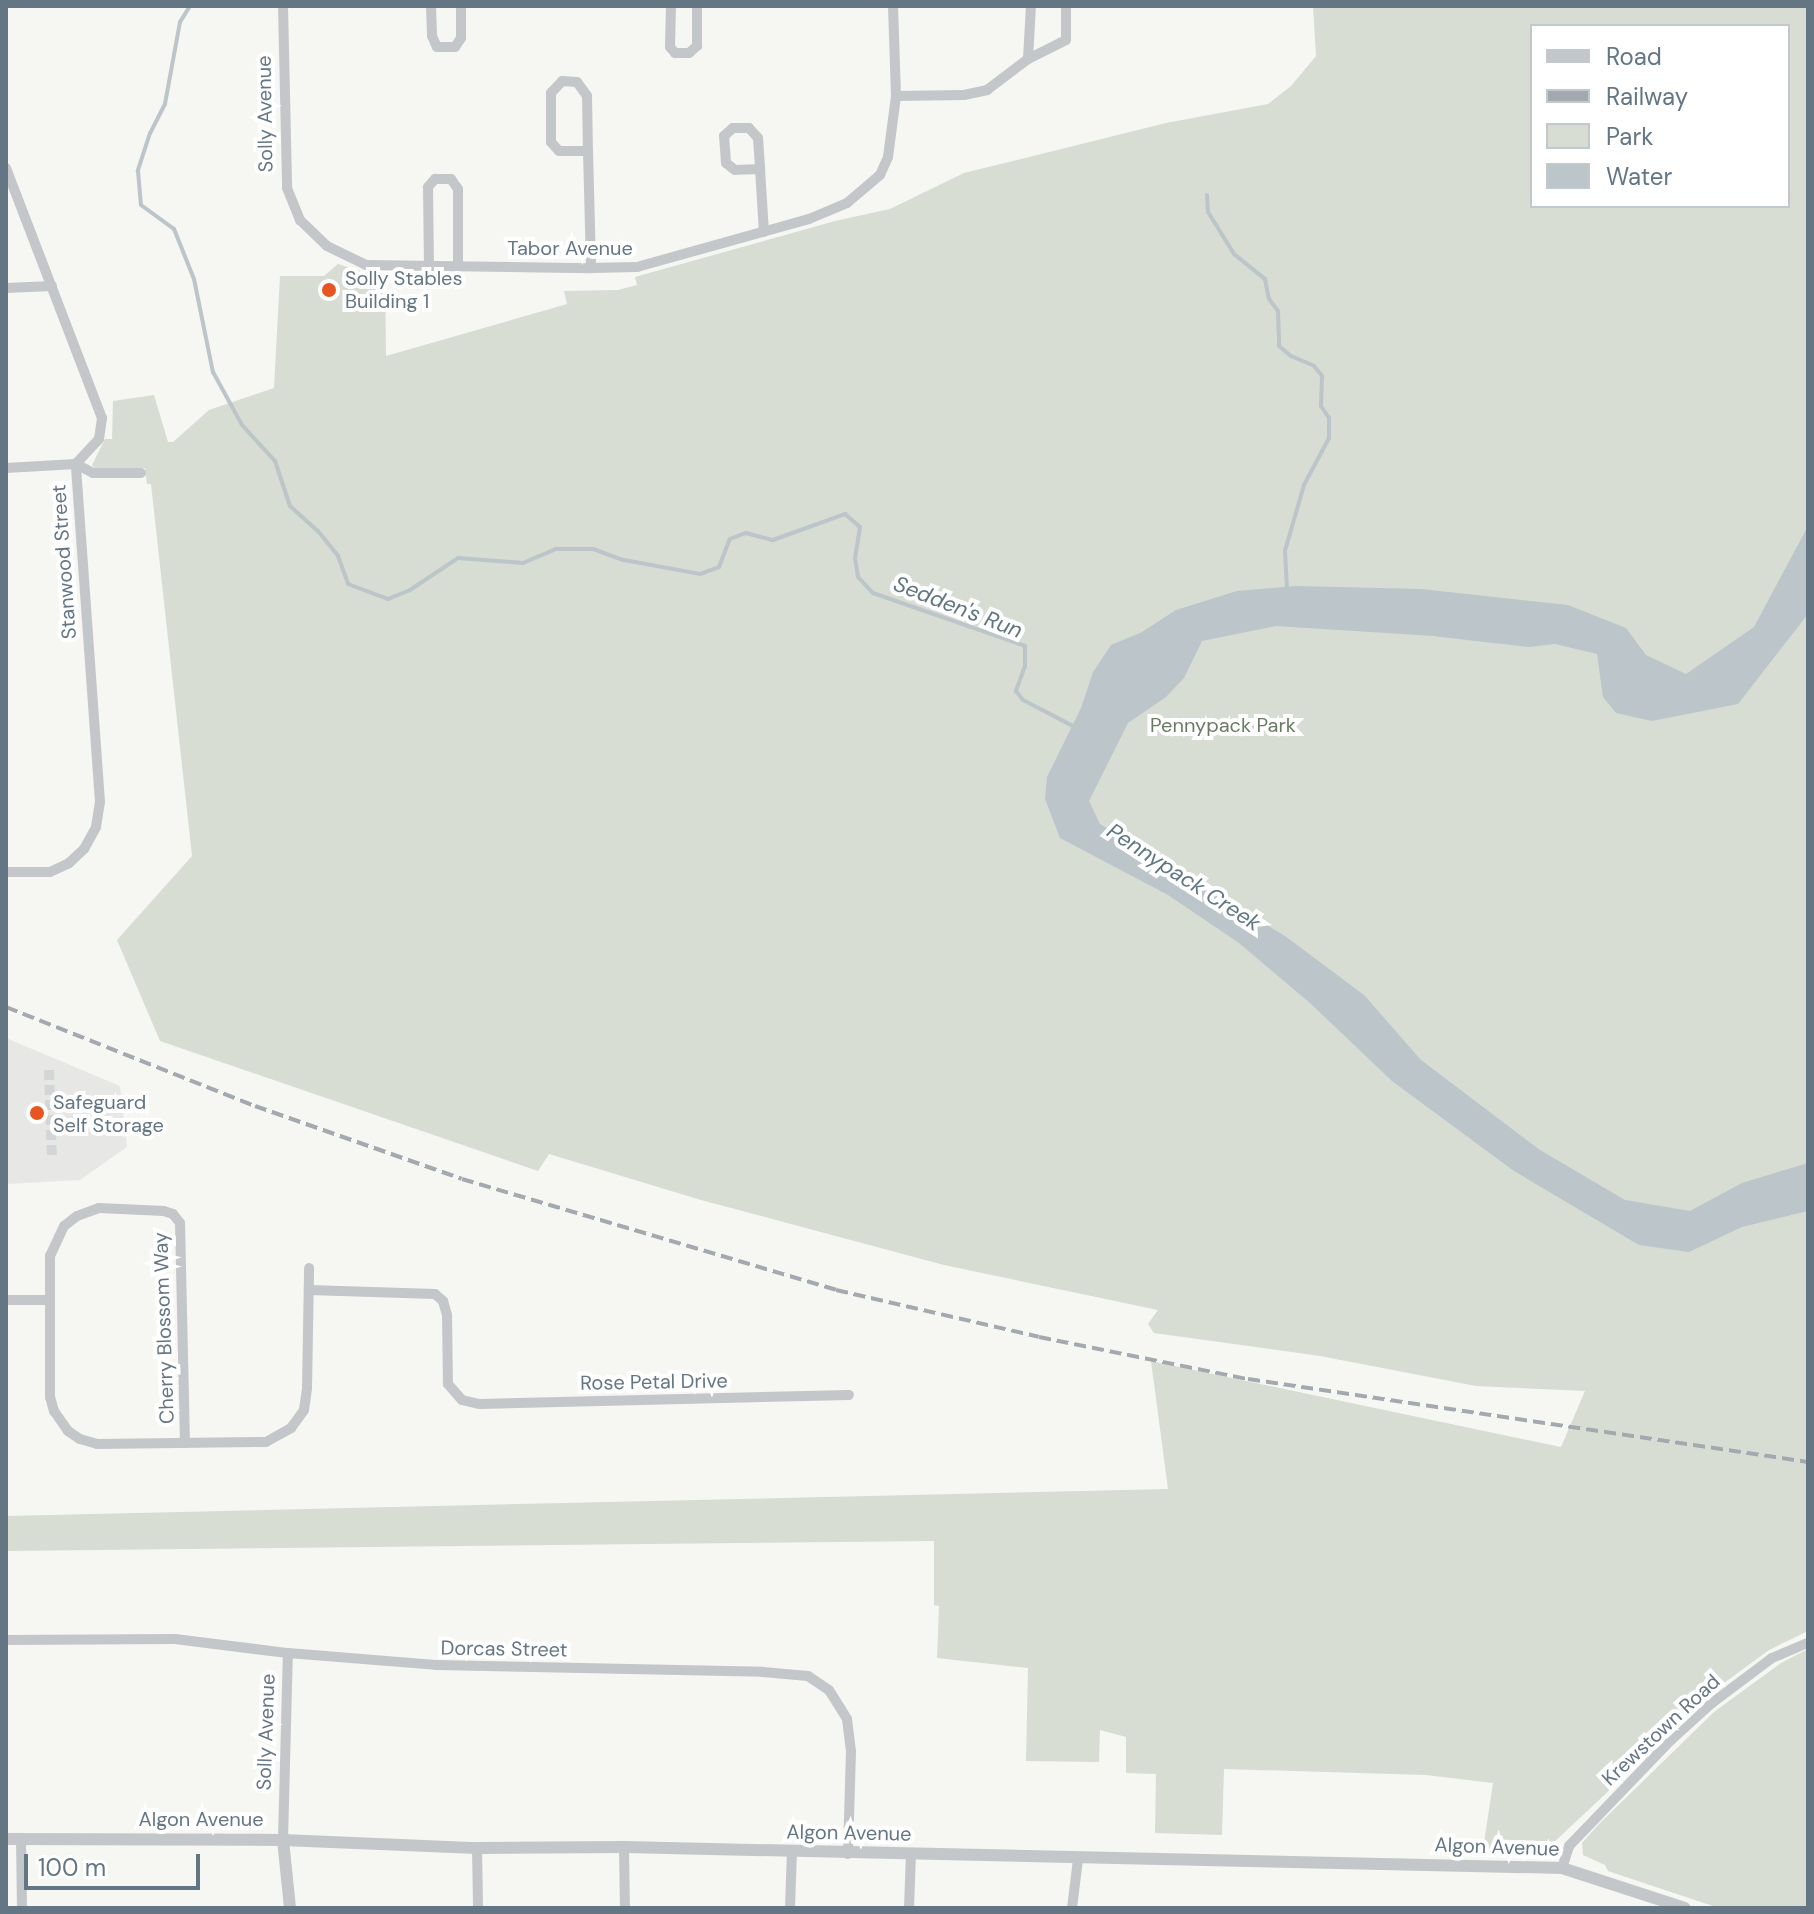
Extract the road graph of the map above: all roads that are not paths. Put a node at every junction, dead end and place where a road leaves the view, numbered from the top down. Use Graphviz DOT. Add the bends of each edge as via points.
graph roads {
  1 [pos="283,6"];
  2 [pos="431,6"];
  3 [pos="461,6"];
  4 [pos="671,6"];
  5 [pos="697,6"];
  6 [pos="893,6"];
  7 [pos="1031,6"];
  8 [pos="1066,6"];
  9 [pos="1028,59"];
  10 [pos="896,96"];
  11 [pos="588,151"];
  12 [pos="6,168"];
  13 [pos="760,169"];
  14 [pos="299,218"];
  15 [pos="764,232"];
  16 [pos="458,266"];
  17 [pos="429,267"];
  18 [pos="591,268"];
  19 [pos="52,286"];
  20 [pos="6,288"];
  21 [pos="76,464"];
  22 [pos="6,468"];
  23 [pos="141,473"];
  24 [pos="6,872"];
  25 [pos="309,1268"];
  26 [pos="309,1290"];
  27 [pos="6,1300"];
  28 [pos="50,1300"];
  29 [pos="849,1395"];
  30 [pos="185,1443"];
  31 [pos="6,1640"];
  32 [pos="1808,1643"];
  33 [pos="288,1653"];
  34 [pos="21,1838"];
  35 [pos="6,1839"];
  36 [pos="283,1840"];
  37 [pos="624,1847"];
  38 [pos="477,1848"];
  39 [pos="792,1851"];
  40 [pos="848,1854"];
  41 [pos="911,1854"];
  42 [pos="1078,1859"];
  43 [pos="1562,1868"];
  44 [pos="22,1908"];
  45 [pos="290,1908"];
  46 [pos="478,1908"];
  47 [pos="625,1908"];
  48 [pos="790,1908"];
  49 [pos="909,1908"];
  50 [pos="1072,1908"];
  51 [pos="1685,1908"];
  1 -- 14 [label="street, Solly Avenue" via="287,188"];
  2 -- 3 [label="street" via="437,47 455,47 461,38"];
  4 -- 5 [label="street" via="670,47 675,53 689,53 697,46"];
  6 -- 10 [label="street, Tabor Avenue"];
  7 -- 9 [label="street"];
  8 -- 9 [label="street" via="1066,40"];
  9 -- 10 [label="street" via="987,90"];
  10 -- 15 [label="street, Tabor Avenue" via="888,157 880,175 847,203"];
  11 -- 11 [label="street" via="587,96 577,82 562,81 551,93 551,142 559,151"];
  11 -- 18 [label="street"];
  12 -- 19 [label="street, Stanwood Street"];
  13 -- 13 [label="street" via="758,138 749,128 733,128 724,136 726,163 735,170"];
  13 -- 15 [label="street"];
  14 -- 17 [label="street, Tabor Avenue" via="327,246 366,265"];
  15 -- 18 [label="street, Tabor Avenue" via="637,267"];
  16 -- 17 [label="street, Tabor Avenue"];
  16 -- 17 [label="street" via="458,189 451,179 435,179 428,187"];
  16 -- 18 [label="street, Tabor Avenue"];
  19 -- 20 [label="street"];
  19 -- 21 [label="street, Stanwood Street" via="102,418 99,439"];
  21 -- 22 [label="street"];
  21 -- 23 [label="street" via="93,473"];
  21 -- 24 [label="street, Stanwood Street" via="100,802 90,837 69,863 50,872"];
  25 -- 26 [label="street"];
  26 -- 29 [label="street, Rose Petal Drive" via="435,1294 447,1315 448,1384 462,1400 480,1404"];
  26 -- 30 [label="street" via="304,1410 280,1436 266,1442"];
  27 -- 28 [label="street"];
  28 -- 30 [label="street" via="50,1397 68,1431 97,1444"];
  28 -- 30 [label="street, Cherry Blossom Way" via="52,1248 64,1226 77,1216 99,1208 173,1214 183,1236"];
  31 -- 33 [label="street, Dorcas Street" via="175,1639"];
  32 -- 43 [label="street, Krewstown Road" via="1772,1658 1660,1749 1569,1846"];
  33 -- 36 [label="street, Solly Avenue"];
  33 -- 40 [label="street, Dorcas Street" via="436,1665 808,1676 829,1690 847,1719"];
  34 -- 35 [label="street, Algon Avenue"];
  34 -- 36 [label="street, Algon Avenue"];
  34 -- 44 [label="street"];
  36 -- 38 [label="street, Algon Avenue"];
  36 -- 45 [label="street, Solly Avenue"];
  37 -- 38 [label="street, Algon Avenue"];
  37 -- 39 [label="street, Algon Avenue"];
  37 -- 47 [label="street"];
  38 -- 46 [label="street"];
  39 -- 40 [label="street, Algon Avenue"];
  39 -- 48 [label="street"];
  40 -- 41 [label="street, Algon Avenue"];
  41 -- 42 [label="street, Algon Avenue"];
  41 -- 49 [label="street"];
  42 -- 43 [label="street, Algon Avenue"];
  42 -- 50 [label="street"];
  43 -- 51 [label="street, Algon Avenue"];
}
